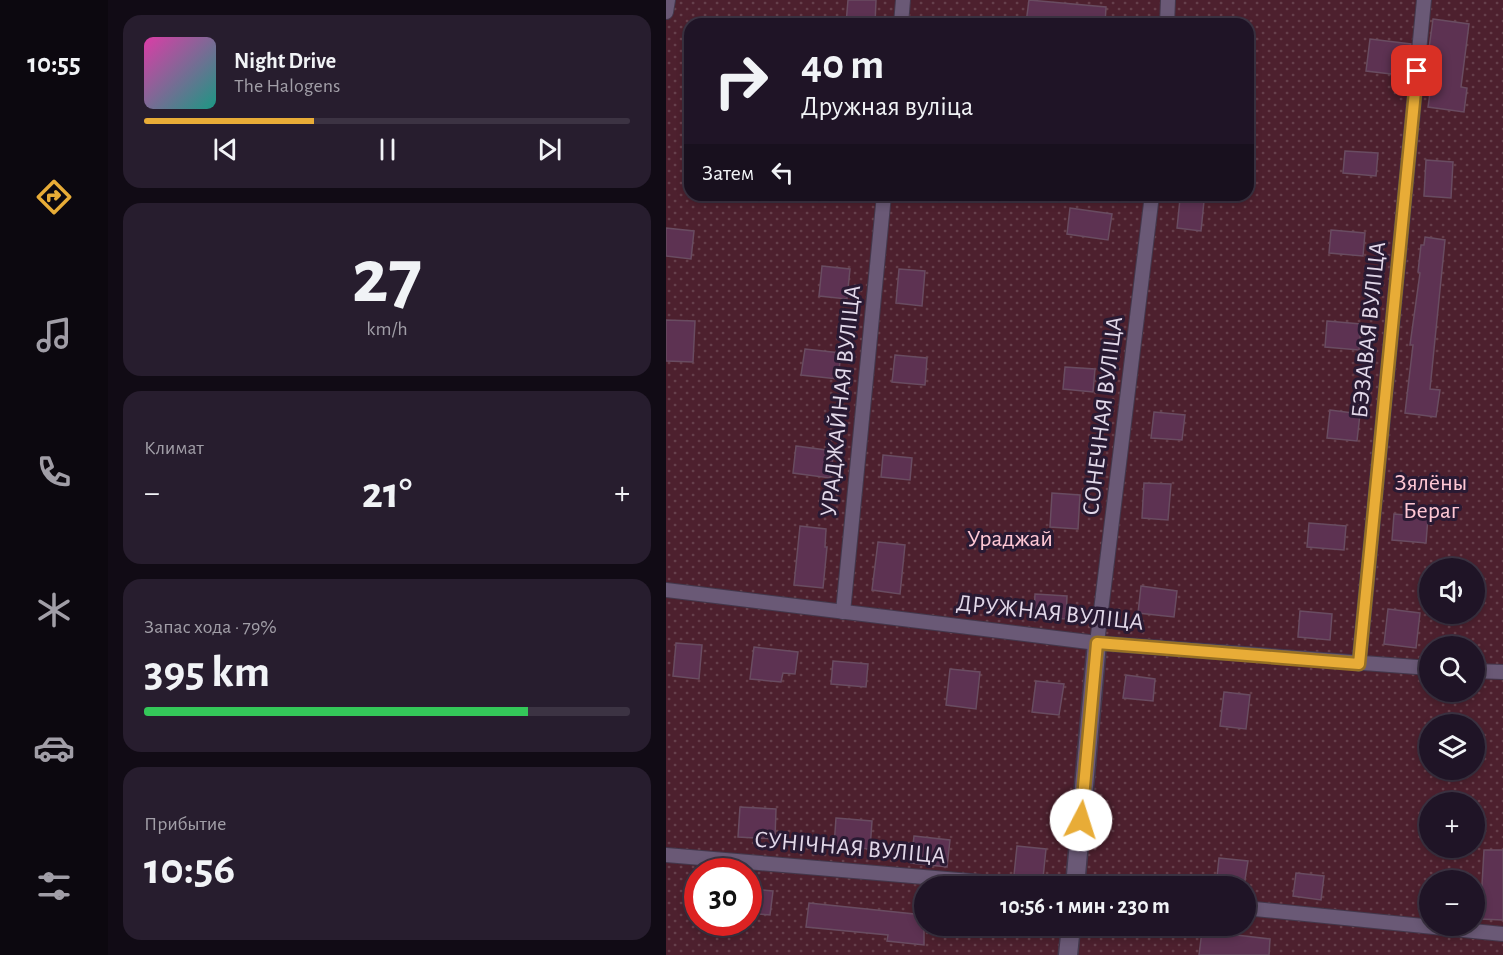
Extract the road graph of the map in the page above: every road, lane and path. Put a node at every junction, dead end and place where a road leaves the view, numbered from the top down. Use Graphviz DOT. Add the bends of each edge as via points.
graph roads {
  1 [pos="668,0"];
  2 [pos="903,0"];
  3 [pos="1168,0"];
  4 [pos="1424,0"];
  5 [pos="666,12"];
  6 [pos="902,18"];
  7 [pos="1167,18"];
  8 [pos="883,201"];
  9 [pos="1151,201"];
  10 [pos="666,590"];
  11 [pos="843,612"];
  12 [pos="1097,643"];
  13 [pos="1359,664"];
  14 [pos="1419,667"];
  15 [pos="1485,671"];
  16 [pos="1503,672"];
  17 [pos="666,855"];
  18 [pos="914,876"];
  19 [pos="1076,876"];
  20 [pos="1256,909"];
  21 [pos="1503,934"];
  22 [pos="1070,936"];
  23 [pos="1068,955"];
  1 -- 5 [label="lane"];
  2 -- 6 [label="lane"];
  3 -- 7 [label="lane"];
  4 -- 13 [label="lane, БЭЗАВАЯ ВУЛІЦА"];
  8 -- 11 [label="lane, УРАДЖАЙНАЯ ВУЛІЦА"];
  9 -- 12 [label="lane, СОНЕЧНАЯ ВУЛІЦА"];
  10 -- 11 [label="lane, ДРУЖНАЯ ВУЛІЦА"];
  11 -- 12 [label="lane, ДРУЖНАЯ ВУЛІЦА"];
  12 -- 13 [label="lane, ДРУЖНАЯ ВУЛІЦА"];
  12 -- 19 [label="street"];
  13 -- 14 [label="lane, ДРУЖНАЯ ВУЛІЦА"];
  15 -- 16 [label="lane"];
  17 -- 18 [label="lane, СУНІЧНАЯ ВУЛІЦА"];
  20 -- 21 [label="lane"];
  22 -- 23 [label="street"];
}
